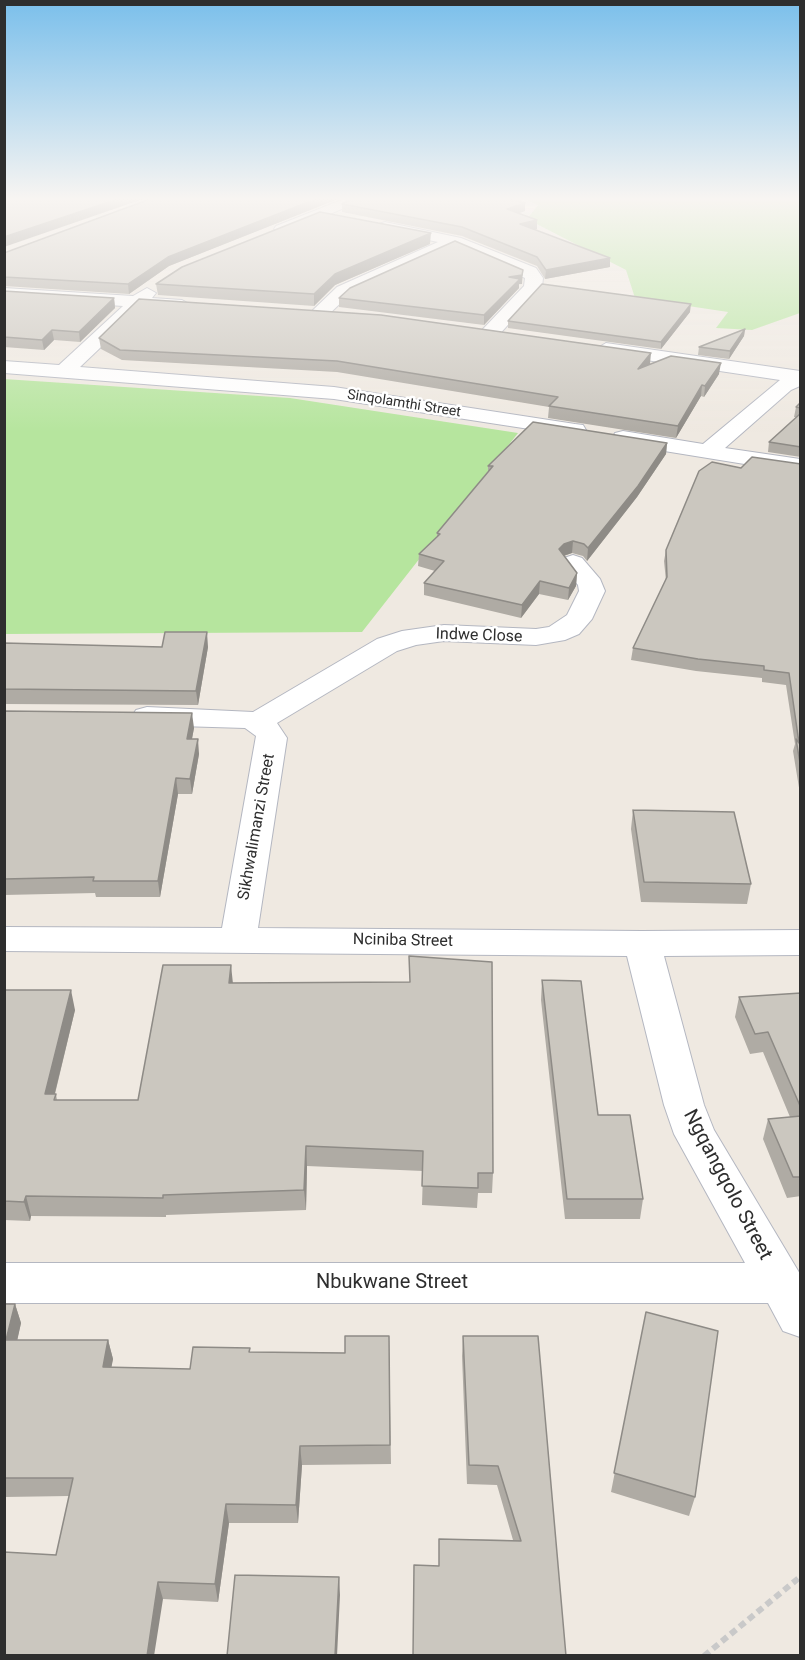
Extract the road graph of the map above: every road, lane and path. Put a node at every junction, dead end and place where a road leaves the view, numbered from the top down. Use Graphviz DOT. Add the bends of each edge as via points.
graph roads {
  1 [pos="376,276"];
  2 [pos="533,276"];
  3 [pos="160,284"];
  4 [pos="4,293"];
  5 [pos="135,302"];
  6 [pos="204,306"];
  7 [pos="296,312"];
  8 [pos="319,314"];
  9 [pos="340,315"];
  10 [pos="469,330"];
  11 [pos="490,333"];
  12 [pos="513,336"];
  13 [pos="582,346"];
  14 [pos="4,368"];
  15 [pos="65,371"];
  16 [pos="801,377"];
  17 [pos="708,451"];
  18 [pos="801,466"];
  19 [pos="573,563"];
  20 [pos="116,715"];
  21 [pos="257,722"];
  22 [pos="4,939"];
  23 [pos="238,939"];
  24 [pos="801,942"];
  25 [pos="642,944"];
  26 [pos="4,1283"];
  27 [pos="790,1299"];
  28 [pos="801,1577"];
  29 [pos="704,1656"];
  1 -- 8 [label="street" via="343,291"];
  2 -- 11 [label="street" via="534,287"];
  3 -- 5 [label="street"];
  4 -- 5 [label="street"];
  5 -- 6 [label="street"];
  5 -- 15 [label="street"];
  7 -- 8 [label="street"];
  8 -- 9 [label="street"];
  10 -- 11 [label="street"];
  11 -- 12 [label="street"];
  13 -- 16 [label="street"];
  14 -- 15 [label="street, Sinqolamthi Street"];
  15 -- 17 [label="street, Sinqolamthi Street" via="334,393"];
  16 -- 17 [label="street" via="784,386"];
  17 -- 18 [label="street, Sinqolamthi Street"];
  19 -- 21 [label="street, Indwe Close" via="585,574 592,591 579,619 564,631 536,638 429,634 387,645"];
  20 -- 21 [label="street" via="230,717"];
  21 -- 23 [label="street, Sikhwalimanzi Street" via="267,728 272,738"];
  22 -- 23 [label="street, Nciniba Street"];
  23 -- 25 [label="street, Nciniba Street"];
  24 -- 25 [label="street, Nciniba Street"];
  25 -- 27 [label="street, Ngqangqolo Street" via="695,1134"];
  26 -- 27 [label="street, Nbukwane Street"];
  28 -- 29 [label="path"];
}
